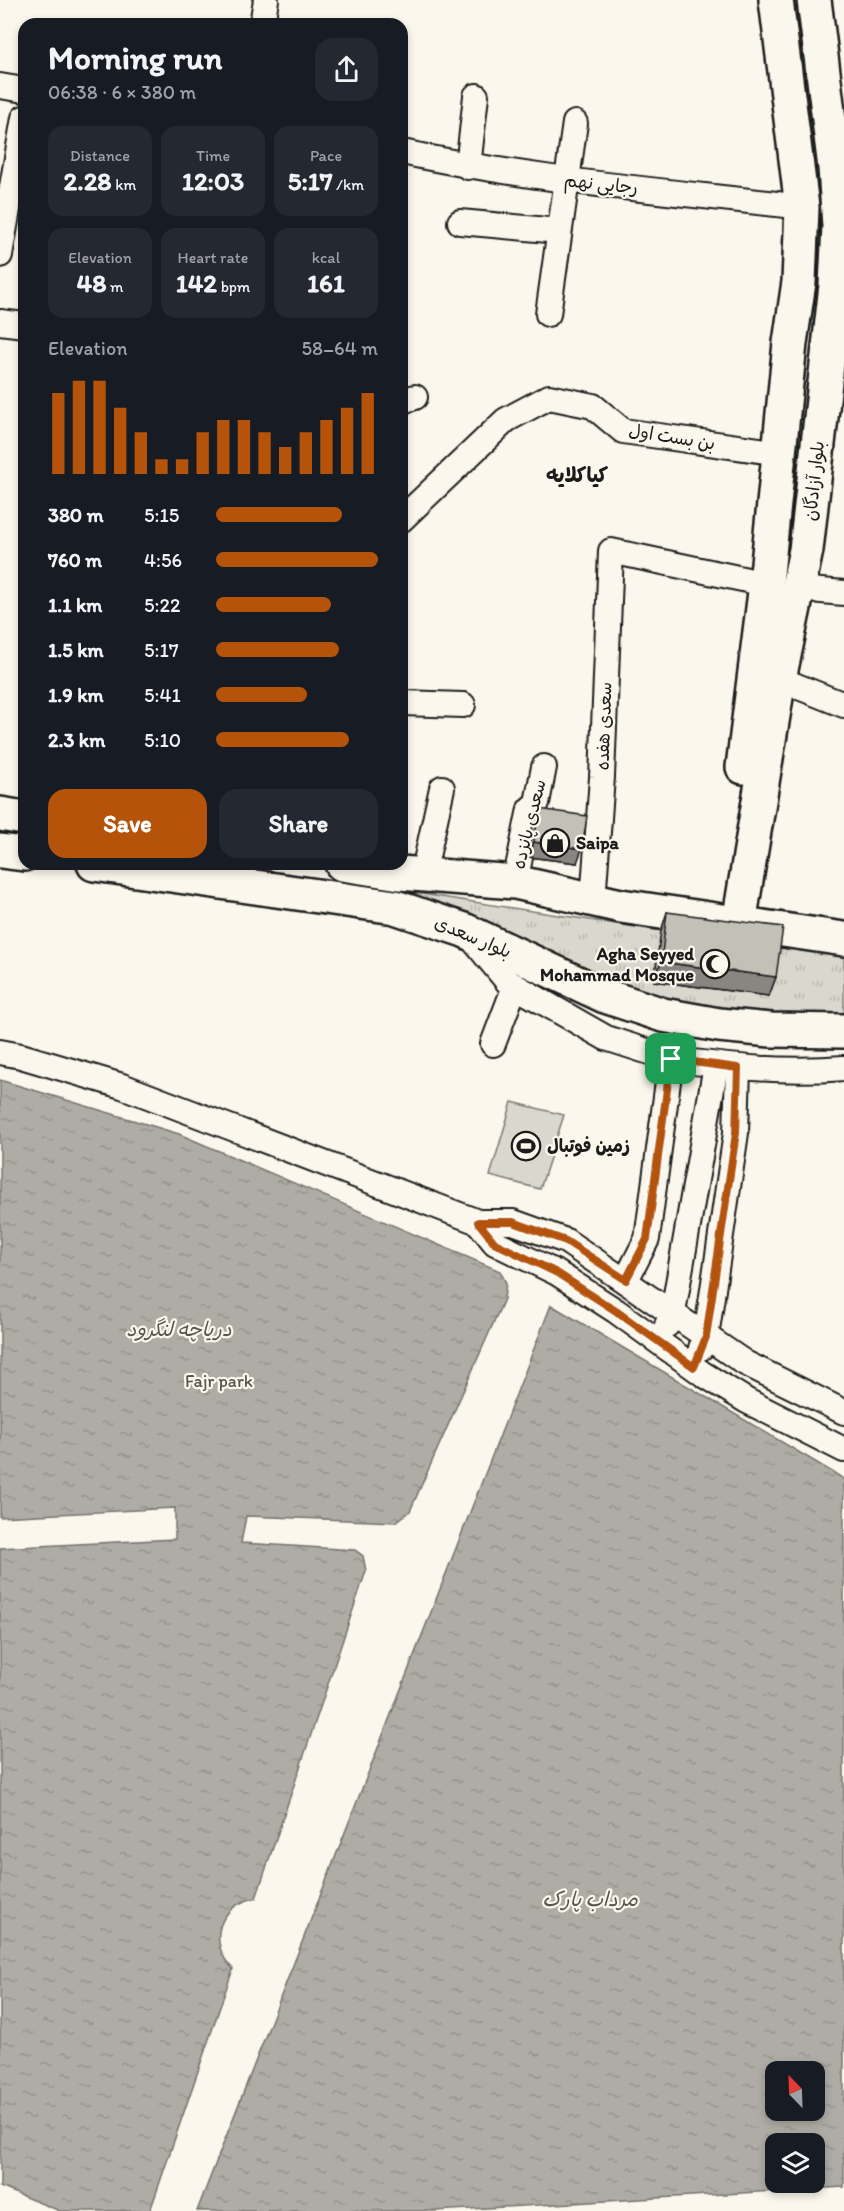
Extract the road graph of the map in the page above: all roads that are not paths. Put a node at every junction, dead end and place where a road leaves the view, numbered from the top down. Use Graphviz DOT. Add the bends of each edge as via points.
graph roads {
  1 [pos="266,0"];
  2 [pos="814,0"];
  3 [pos="771,1"];
  4 [pos="263,18"];
  5 [pos="0,86"];
  6 [pos="18,89"];
  7 [pos="476,96"];
  8 [pos="575,123"];
  9 [pos="18,152"];
  10 [pos="408,153"];
  11 [pos="468,167"];
  12 [pos="566,180"];
  13 [pos="802,207"];
  14 [pos="459,222"];
  15 [pos="559,231"];
  16 [pos="0,255"];
  17 [pos="548,314"];
  18 [pos="0,322"];
  19 [pos="18,324"];
  20 [pos="780,453"];
  21 [pos="408,513"];
  22 [pos="766,584"];
  23 [pos="799,589"];
  24 [pos="844,593"];
  25 [pos="779,679"];
  26 [pos="408,703"];
  27 [pos="463,705"];
  28 [pos="844,705"];
  29 [pos="544,766"];
  30 [pos="442,788"];
  31 [pos="0,814"];
  32 [pos="18,817"];
  33 [pos="0,851"];
  34 [pos="18,853"];
  35 [pos="136,870"];
  36 [pos="386,870"];
  37 [pos="423,875"];
  38 [pos="515,882"];
  39 [pos="593,901"];
  40 [pos="732,922"];
  41 [pos="464,930"];
  42 [pos="844,939"];
  43 [pos="515,986"];
  44 [pos="844,1031"];
  45 [pos="493,1044"];
  46 [pos="0,1052"];
  47 [pos="671,1059"];
  48 [pos="727,1066"];
  49 [pos="844,1068"];
  50 [pos="478,1222"];
  51 [pos="626,1280"];
  52 [pos="673,1312"];
  53 [pos="706,1337"];
  54 [pos="658,1343"];
  55 [pos="694,1367"];
  56 [pos="844,1412"];
  57 [pos="844,1450"];
  1 -- 4 [label="street"];
  2 -- 23 [label="highway, بلوار آزادگان" via="839,226 836,285"];
  3 -- 13 [label="highway, بلوار آزادگان"];
  5 -- 6 [label="street"];
  7 -- 11 [label="street"];
  8 -- 12 [label="street"];
  9 -- 16 [label="street"];
  10 -- 11 [label="street, رجایی نهم"];
  11 -- 12 [label="street, رجایی نهم"];
  12 -- 13 [label="street, رجایی نهم"];
  12 -- 15 [label="street"];
  13 -- 20 [label="highway, بلوار آزادگان" via="799,282"];
  14 -- 15 [label="street"];
  15 -- 17 [label="street"];
  18 -- 19 [label="street"];
  20 -- 21 [label="street, بن بست اول" via="623,431 593,406 549,397 506,420"];
  20 -- 22 [label="highway, بلوار آزادگان"];
  22 -- 23 [label="highway"];
  22 -- 39 [label="street, سعدی هفده" via="611,551"];
  22 -- 40 [label="highway, بلوار آزادگان"];
  23 -- 24 [label="street"];
  23 -- 25 [label="highway, بلوار آزادگان"];
  25 -- 28 [label="street"];
  25 -- 40 [label="highway, بلوار آزادگان"];
  26 -- 27 [label="street"];
  29 -- 38 [label="street, سعدی پانزده" via="537,803 530,809"];
  30 -- 37 [label="street"];
  31 -- 32 [label="highway"];
  33 -- 34 [label="highway"];
  35 -- 41 [label="highway, بلوار سعدی" via="395,907"];
  36 -- 37 [label="highway"];
  37 -- 38 [label="highway"];
  38 -- 39 [label="highway"];
  39 -- 40 [label="highway"];
  40 -- 42 [label="highway"];
  41 -- 43 [label="street"];
  41 -- 44 [label="highway, بلوار سعدی" via="605,996 663,1016 771,1030"];
  43 -- 45 [label="street"];
  43 -- 47 [label="street" via="606,1038"];
  46 -- 50 [label="street" via="122,1086"];
  47 -- 48 [label="street"];
  47 -- 51 [label="street" via="647,1239"];
  48 -- 49 [label="street"];
  48 -- 52 [label="street"];
  48 -- 53 [label="street" via="736,1133"];
  50 -- 51 [label="street" via="513,1222 566,1241"];
  50 -- 54 [label="street" via="495,1243 557,1273"];
  51 -- 52 [label="street"];
  52 -- 53 [label="street"];
  52 -- 54 [label="street"];
  53 -- 55 [label="street"];
  53 -- 56 [label="street" via="745,1362"];
  54 -- 55 [label="street"];
  55 -- 57 [label="street" via="747,1401"];
}
